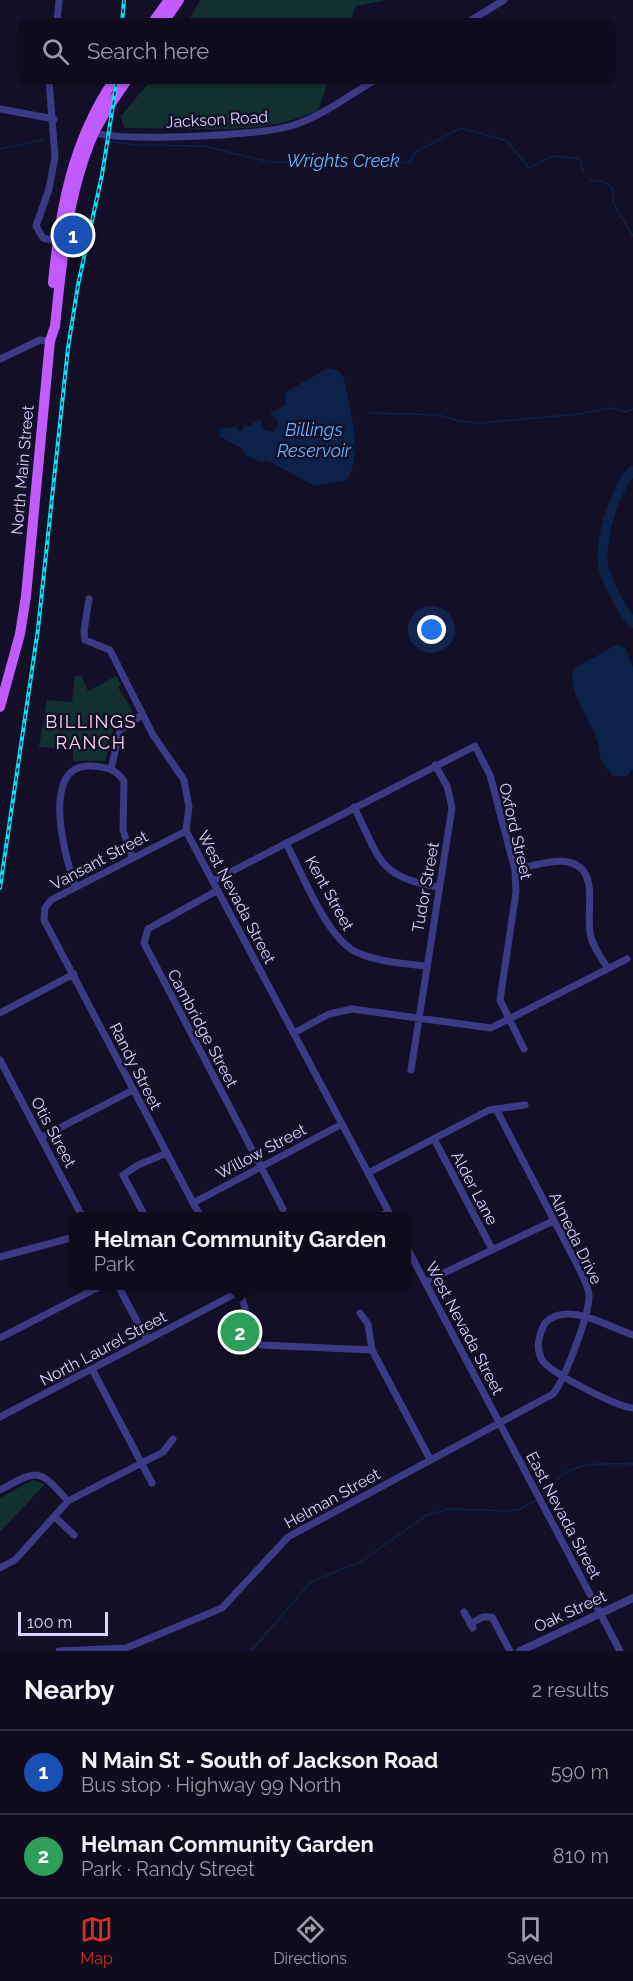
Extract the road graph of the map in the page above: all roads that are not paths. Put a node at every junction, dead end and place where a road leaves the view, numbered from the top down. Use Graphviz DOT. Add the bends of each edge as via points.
graph roads {
  1 [pos="59,0"];
  2 [pos="169,0"];
  3 [pos="179,0"];
  4 [pos="504,0"];
  5 [pos="57,18"];
  6 [pos="156,18"];
  7 [pos="167,18"];
  8 [pos="475,18"];
  9 [pos="50,84"];
  10 [pos="112,84"];
  11 [pos="124,84"];
  12 [pos="368,84"];
  13 [pos="0,109"];
  14 [pos="54,119"];
  15 [pos="90,132"];
  16 [pos="61,242"];
  17 [pos="50,341"];
  18 [pos="0,359"];
  19 [pos="89,599"];
  20 [pos="0,705"];
  21 [pos="142,715"];
  22 [pos="435,765"];
  23 [pos="111,769"];
  24 [pos="354,807"];
  25 [pos="186,831"];
  26 [pos="286,843"];
  27 [pos="132,857"];
  28 [pos="515,870"];
  29 [pos="213,881"];
  30 [pos="76,886"];
  31 [pos="438,886"];
  32 [pos="218,890"];
  33 [pos="48,927"];
  34 [pos="627,959"];
  35 [pos="425,966"];
  36 [pos="608,969"];
  37 [pos="74,974"];
  38 [pos="0,1013"];
  39 [pos="418,1018"];
  40 [pos="509,1020"];
  41 [pos="294,1033"];
  42 [pos="524,1049"];
  43 [pos="0,1060"];
  44 [pos="411,1070"];
  45 [pos="133,1090"];
  46 [pos="525,1105"];
  47 [pos="496,1109"];
  48 [pos="342,1124"];
  49 [pos="42,1137"];
  50 [pos="434,1139"];
  51 [pos="167,1153"];
  52 [pos="261,1167"];
  53 [pos="368,1173"];
  54 [pos="193,1203"];
  55 [pos="284,1209"];
  56 [pos="80,1212"];
  57 [pos="143,1212"];
  58 [pos="198,1212"];
  59 [pos="389,1212"];
  60 [pos="553,1221"];
  61 [pos="69,1238"];
  62 [pos="492,1250"];
  63 [pos="411,1255"];
  64 [pos="0,1257"];
  65 [pos="425,1282"];
  66 [pos="93,1290"];
  67 [pos="120,1290"];
  68 [pos="234,1290"];
  69 [pos="239,1290"];
  70 [pos="360,1313"];
  71 [pos="584,1318"];
  72 [pos="633,1335"];
  73 [pos="0,1338"];
  74 [pos="147,1338"];
  75 [pos="372,1350"];
  76 [pos="92,1369"];
  77 [pos="564,1376"];
  78 [pos="633,1408"];
  79 [pos="0,1417"];
  80 [pos="500,1423"];
  81 [pos="173,1439"];
  82 [pos="429,1459"];
  83 [pos="141,1463"];
  84 [pos="152,1483"];
  85 [pos="0,1490"];
  86 [pos="68,1501"];
  87 [pos="55,1517"];
  88 [pos="74,1535"];
  89 [pos="1,1565"];
  90 [pos="633,1598"];
  91 [pos="464,1612"];
  92 [pos="600,1613"];
  93 [pos="59,1651"];
  94 [pos="510,1651"];
  95 [pos="520,1651"];
  96 [pos="620,1651"];
  1 -- 5 [label="street"];
  2 -- 6 [label="main road"];
  3 -- 7 [label="main road"];
  4 -- 8 [label="street"];
  9 -- 14 [label="street"];
  10 -- 15 [label="main road"];
  11 -- 15 [label="main road"];
  12 -- 15 [label="street, Jackson Road" via="320,113 272,130 133,137"];
  13 -- 14 [label="street"];
  14 -- 16 [label="street" via="54,167 36,226 43,238"];
  15 -- 16 [label="main road, North Main Street" via="68,179"];
  16 -- 17 [label="main road, North Main Street" via="55,326"];
  17 -- 18 [label="street" via="40,340"];
  17 -- 20 [label="main road, North Main Street" via="26,596 18,645"];
  19 -- 21 [label="street, West Nevada Street" via="85,640 110,650"];
  21 -- 23 [label="street" via="120,730"];
  21 -- 25 [label="street, West Nevada Street" via="184,780 189,807"];
  22 -- 24 [label="street"];
  22 -- 28 [label="street, Oxford Street" via="475,746 490,775"];
  22 -- 31 [label="street, Tudor Street" via="447,786 452,808"];
  23 -- 27 [label="street" via="125,785 123,830"];
  23 -- 30 [label="street" via="80,767 65,782 60,830 66,863"];
  24 -- 26 [label="street"];
  24 -- 31 [label="street" via="380,858 393,874 415,883"];
  25 -- 27 [label="street, Vansant Street"];
  25 -- 29 [label="street, West Nevada Street"];
  26 -- 29 [label="street"];
  26 -- 35 [label="street, Kent Street" via="332,930 343,943 369,957"];
  27 -- 30 [label="street, Vansant Street"];
  28 -- 36 [label="street" via="559,860 583,871 589,886 590,934"];
  28 -- 40 [label="street, Oxford Street" via="516,892 500,1000"];
  29 -- 32 [label="street, West Nevada Street"];
  30 -- 33 [label="street, Vansant Street" via="48,904 44,916"];
  31 -- 35 [label="street, Tudor Street"];
  32 -- 41 [label="street, West Nevada Street"];
  32 -- 52 [label="street, Cambridge Street" via="148,929 144,943"];
  33 -- 37 [label="street, Randy Street"];
  34 -- 36 [label="street"];
  35 -- 39 [label="street, Tudor Street"];
  36 -- 40 [label="street"];
  37 -- 38 [label="street"];
  37 -- 45 [label="street, Randy Street"];
  39 -- 40 [label="street" via="487,1029"];
  39 -- 41 [label="street" via="352,1009 330,1014"];
  39 -- 44 [label="street, Tudor Street"];
  40 -- 42 [label="street, Oxford Street"];
  41 -- 48 [label="street, West Nevada Street"];
  43 -- 49 [label="street, Otis Street"];
  45 -- 49 [label="street"];
  45 -- 51 [label="street, Randy Street"];
  46 -- 47 [label="street"];
  47 -- 50 [label="street"];
  47 -- 60 [label="street, Almeda Drive"];
  48 -- 52 [label="street, Willow Street"];
  48 -- 53 [label="street, West Nevada Street"];
  49 -- 56 [label="street, Otis Street"];
  50 -- 53 [label="street"];
  50 -- 62 [label="street, Alder Lane"];
  51 -- 54 [label="street, Randy Street"];
  51 -- 57 [label="street" via="123,1175"];
  52 -- 54 [label="street, Willow Street"];
  52 -- 55 [label="street, Cambridge Street"];
  53 -- 59 [label="street, West Nevada Street"];
  54 -- 58 [label="street, Randy Street"];
  60 -- 62 [label="street"];
  60 -- 71 [label="street, Almeda Drive" via="587,1285 589,1300"];
  61 -- 64 [label="street"];
  62 -- 65 [label="street"];
  63 -- 65 [label="street, West Nevada Street"];
  65 -- 80 [label="street, West Nevada Street"];
  66 -- 73 [label="street"];
  67 -- 74 [label="street"];
  68 -- 74 [label="street, North Laurel Street"];
  69 -- 75 [label="street" via="261,1345"];
  70 -- 75 [label="street" via="368,1324"];
  71 -- 72 [label="street"];
  71 -- 77 [label="street, Almeda Drive"];
  71 -- 77 [label="street" via="568,1313 556,1316 547,1320 540,1334 538,1348 542,1360"];
  74 -- 76 [label="street, North Laurel Street"];
  75 -- 82 [label="street"];
  76 -- 79 [label="street, North Laurel Street"];
  76 -- 83 [label="street"];
  77 -- 78 [label="street" via="615,1405"];
  77 -- 80 [label="street, Almeda Drive" via="549,1397"];
  80 -- 82 [label="street, Helman Street"];
  80 -- 92 [label="street, East Nevada Street"];
  81 -- 83 [label="street" via="167,1449"];
  82 -- 93 [label="street, Helman Street" via="288,1537 222,1608 126,1648"];
  83 -- 84 [label="street"];
  83 -- 86 [label="street"];
  85 -- 86 [label="street" via="38,1474 47,1478"];
  86 -- 87 [label="street"];
  87 -- 88 [label="street"];
  87 -- 89 [label="street" via="15,1560"];
  90 -- 92 [label="street, Oak Street"];
  91 -- 94 [label="street" via="472,1626 483,1617 492,1617"];
  92 -- 95 [label="street, Oak Street"];
  92 -- 96 [label="street, East Nevada Street"];
}
